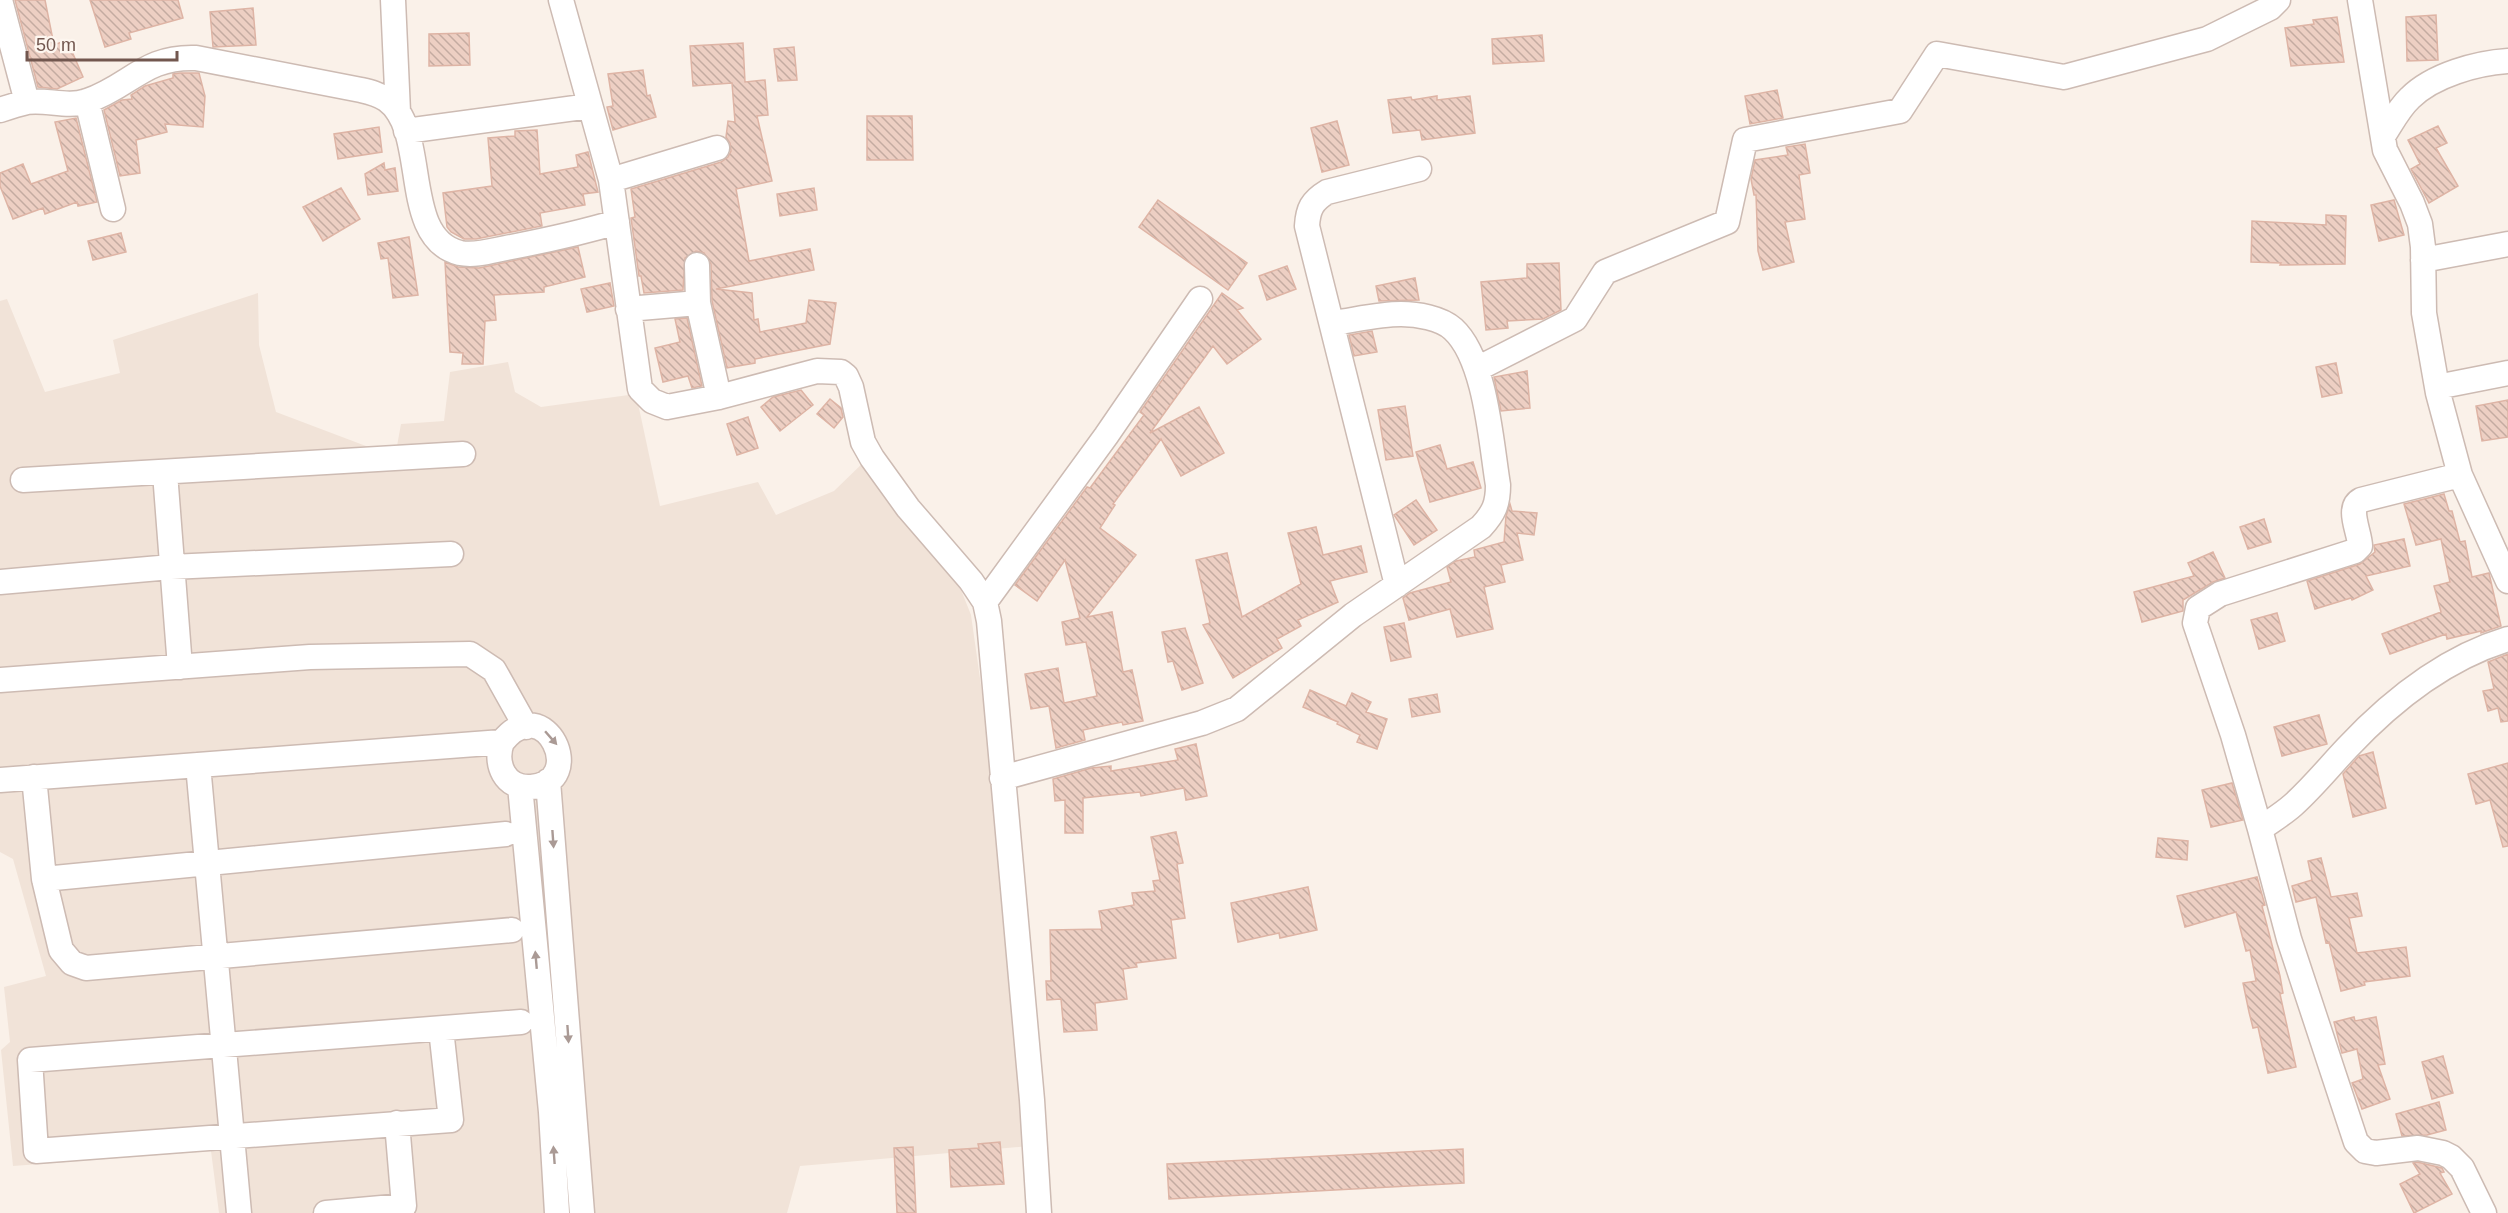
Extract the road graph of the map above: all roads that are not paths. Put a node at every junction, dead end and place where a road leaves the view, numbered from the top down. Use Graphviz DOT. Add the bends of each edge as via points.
graph roads {
  1 [pos="0,0"];
  2 [pos="393,0"];
  3 [pos="561,0"];
  4 [pos="2278,0"];
  5 [pos="2360,0"];
  6 [pos="2508,61"];
  7 [pos="87,101"];
  8 [pos="27,102"];
  9 [pos="590,106"];
  10 [pos="0,110"];
  11 [pos="402,121"];
  12 [pos="2383,136"];
  13 [pos="717,148"];
  14 [pos="1419,169"];
  15 [pos="610,180"];
  16 [pos="113,209"];
  17 [pos="617,222"];
  18 [pos="2508,244"];
  19 [pos="2423,260"];
  20 [pos="697,265"];
  21 [pos="1200,299"];
  22 [pos="698,303"];
  23 [pos="627,309"];
  24 [pos="1333,323"];
  25 [pos="1477,369"];
  26 [pos="2508,373"];
  27 [pos="2437,387"];
  28 [pos="719,397"];
  29 [pos="463,454"];
  30 [pos="165,473"];
  31 [pos="2460,476"];
  32 [pos="22,480"];
  33 [pos="451,554"];
  34 [pos="171,567"];
  35 [pos="2508,581"];
  36 [pos="0,582"];
  37 [pos="1397,585"];
  38 [pos="985,602"];
  39 [pos="2508,639"];
  40 [pos="180,667"];
  41 [pos="0,680"];
  42 [pos="526,727"];
  43 [pos="502,742"];
  44 [pos="198,765"];
  45 [pos="34,777"];
  46 [pos="1002,778"];
  47 [pos="0,780"];
  48 [pos="548,781"];
  49 [pos="520,786"];
  50 [pos="2260,829"];
  51 [pos="506,834"];
  52 [pos="207,863"];
  53 [pos="44,879"];
  54 [pos="512,930"];
  55 [pos="216,957"];
  56 [pos="521,1023"];
  57 [pos="441,1029"];
  58 [pos="224,1045"];
  59 [pos="397,1124"];
  60 [pos="232,1136"];
  61 [pos="239,1213"];
  62 [pos="326,1213"];
  63 [pos="557,1213"];
  64 [pos="582,1213"];
  65 [pos="1039,1213"];
  66 [pos="2484,1213"];
  1 -- 8 [label="street"];
  2 -- 11 [label="street"];
  3 -- 9 [label="street"];
  4 -- 25 [label="street" via="2270,8 2207,39 2064,77 1937,54 1900,111 1745,140 1726,222 1605,272 1575,319"];
  5 -- 12 [label="street"];
  6 -- 12 [label="street" via="2462,69 2434,82 2410,98"];
  7 -- 8 [label="street"];
  7 -- 11 [label="street" via="155,63 196,58 376,94 388,100"];
  7 -- 16 [label="street"];
  8 -- 10 [label="street"];
  9 -- 11 [label="street"];
  9 -- 15 [label="street"];
  11 -- 17 [label="street" via="429,230 447,248 473,254"];
  12 -- 19 [label="street" via="2385,150 2420,224"];
  13 -- 15 [label="street"];
  14 -- 24 [label="street" via="1326,192 1310,207 1307,226"];
  15 -- 17 [label="street"];
  17 -- 23 [label="street"];
  18 -- 19 [label="street"];
  19 -- 27 [label="street" via="2424,313"];
  20 -- 22 [label="street"];
  21 -- 38 [label="street"];
  22 -- 23 [label="street"];
  22 -- 28 [label="street"];
  23 -- 28 [label="street" via="640,389 645,395 667,407"];
  24 -- 25 [label="street" via="1399,314 1434,320 1452,327"];
  24 -- 37 [label="street"];
  25 -- 37 [label="street" via="1498,504 1481,527"];
  26 -- 27 [label="street"];
  27 -- 31 [label="street"];
  28 -- 38 [label="street" via="817,371 841,372 851,387 863,442 882,475 963,570"];
  29 -- 30 [label="street"];
  30 -- 32 [label="street"];
  30 -- 34 [label="street"];
  31 -- 35 [label="street"];
  31 -- 50 [label="street" via="2355,503 2360,539 2355,551 2220,594 2198,608 2195,623"];
  33 -- 34 [label="street"];
  34 -- 36 [label="street"];
  34 -- 40 [label="street"];
  37 -- 46 [label="street" via="1222,716"];
  38 -- 46 [label="street"];
  39 -- 50 [label="street" via="2478,648 2407,692 2347,747 2318,782"];
  40 -- 41 [label="street"];
  40 -- 42 [label="street" via="310,657 470,654 494,670"];
  42 -- 43 [label="street" via="517,729"];
  42 -- 48 [label="street, one-way" via="545,731 557,746 559,765"];
  43 -- 44 [label="street"];
  43 -- 49 [label="street" via="501,769"];
  44 -- 45 [label="street"];
  44 -- 52 [label="street"];
  45 -- 47 [label="street"];
  45 -- 53 [label="street"];
  46 -- 65 [label="street"];
  48 -- 49 [label="street" via="540,786"];
  48 -- 64 [label="street, one-way"];
  63 -- 49 [label="street, one-way"];
  50 -- 66 [label="street" via="2289,939 2356,1142 2365,1151 2376,1153 2418,1148 2451,1157 2462,1168"];
  51 -- 52 [label="street"];
  52 -- 53 [label="street"];
  52 -- 55 [label="street"];
  53 -- 55 [label="street" via="61,950 72,963 86,968"];
  54 -- 55 [label="street"];
  55 -- 58 [label="street"];
  56 -- 57 [label="street"];
  57 -- 58 [label="street"];
  57 -- 59 [label="street" via="451,1120"];
  58 -- 60 [label="street"];
  58 -- 60 [label="street" via="30,1060 36,1151"];
  59 -- 60 [label="street"];
  59 -- 62 [label="street" via="404,1206"];
  60 -- 61 [label="street"];
}
